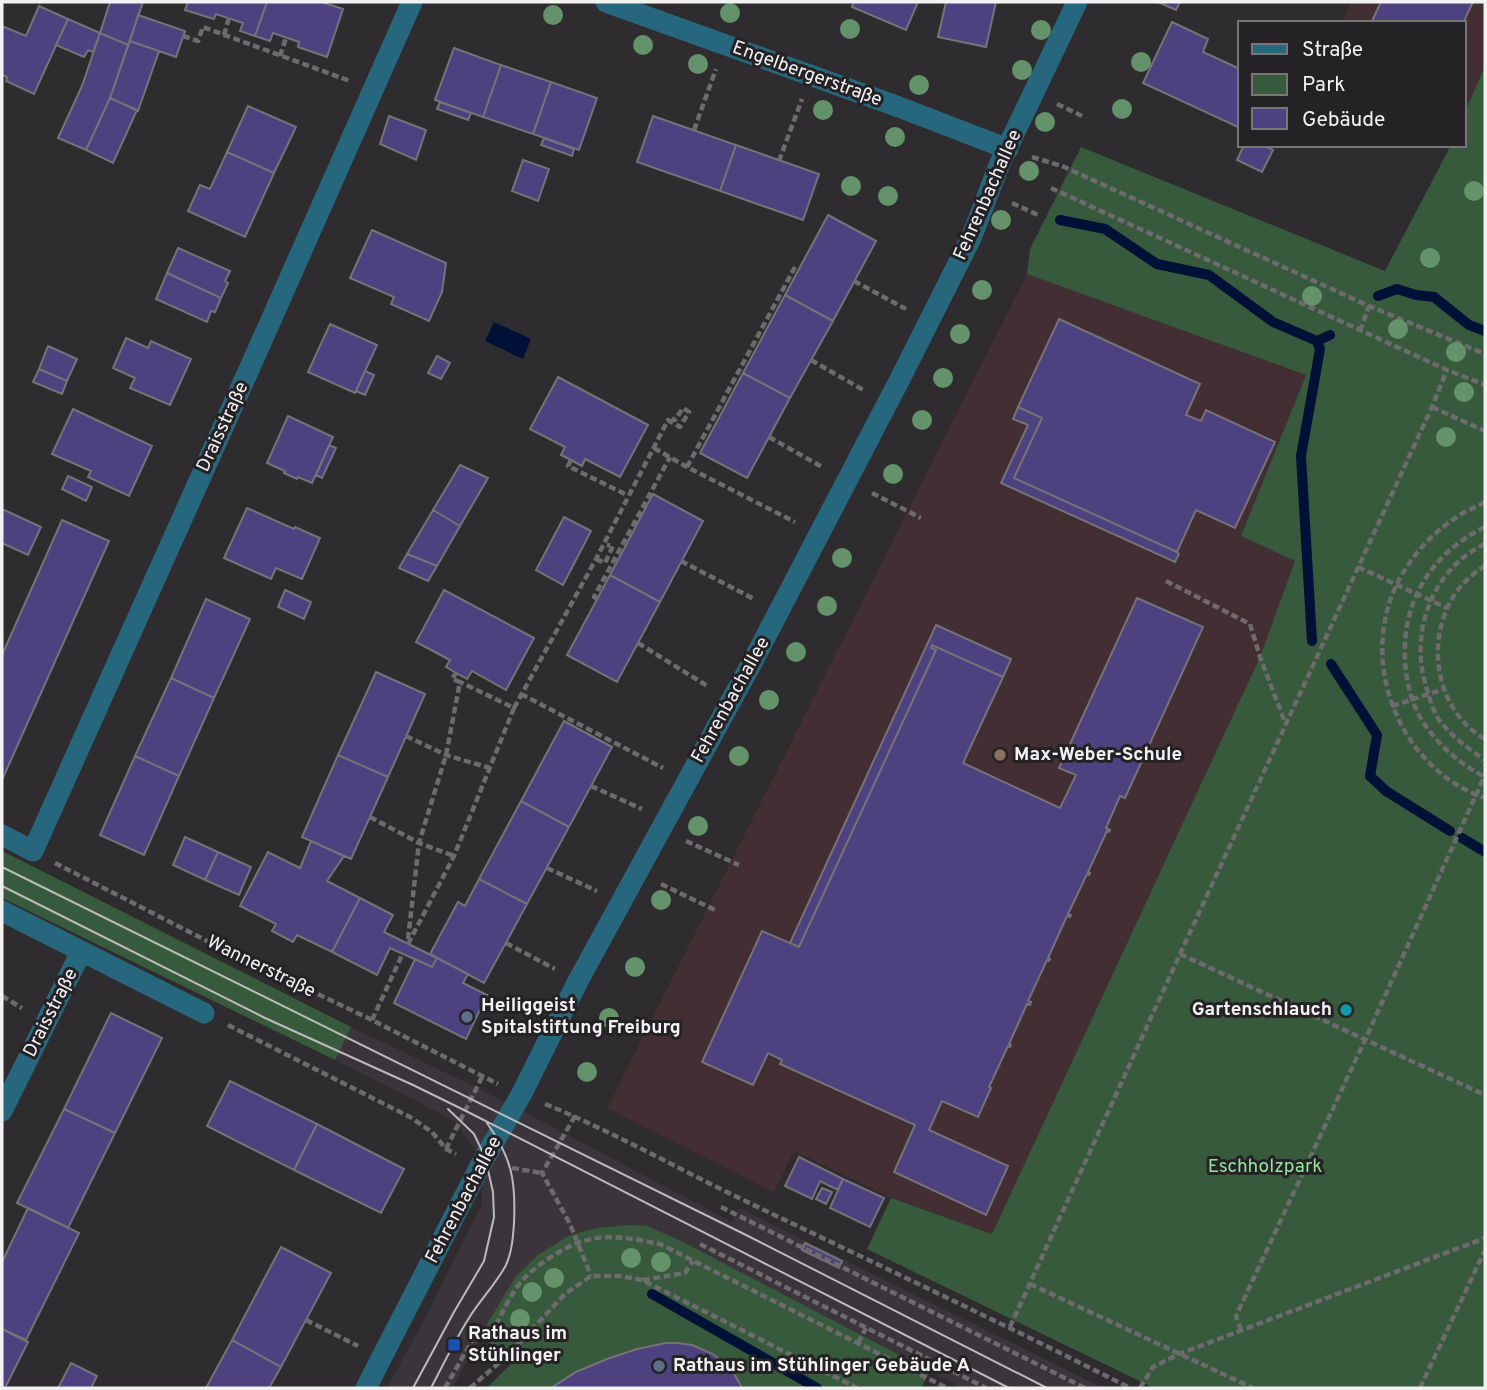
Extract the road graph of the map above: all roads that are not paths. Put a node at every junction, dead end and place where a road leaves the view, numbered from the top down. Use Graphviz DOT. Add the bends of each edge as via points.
graph roads {
  1 [pos="412,2"];
  2 [pos="606,2"];
  3 [pos="1077,2"];
  4 [pos="1008,149"];
  5 [pos="2,835"];
  6 [pos="2,911"];
  7 [pos="81,952"];
  8 [pos="204,1013"];
  9 [pos="2,1111"];
  10 [pos="366,1388"];
  1 -- 5 [label="street, Draisstraße" via="33,851"];
  2 -- 4 [label="street, Engelbergerstraße"];
  3 -- 4 [label="street, Fehrenbachallee"];
  4 -- 10 [label="street, Fehrenbachallee" via="972,236 888,403"];
  6 -- 7 [label="street"];
  7 -- 8 [label="street"];
  7 -- 9 [label="street, Draisstraße"];
}
